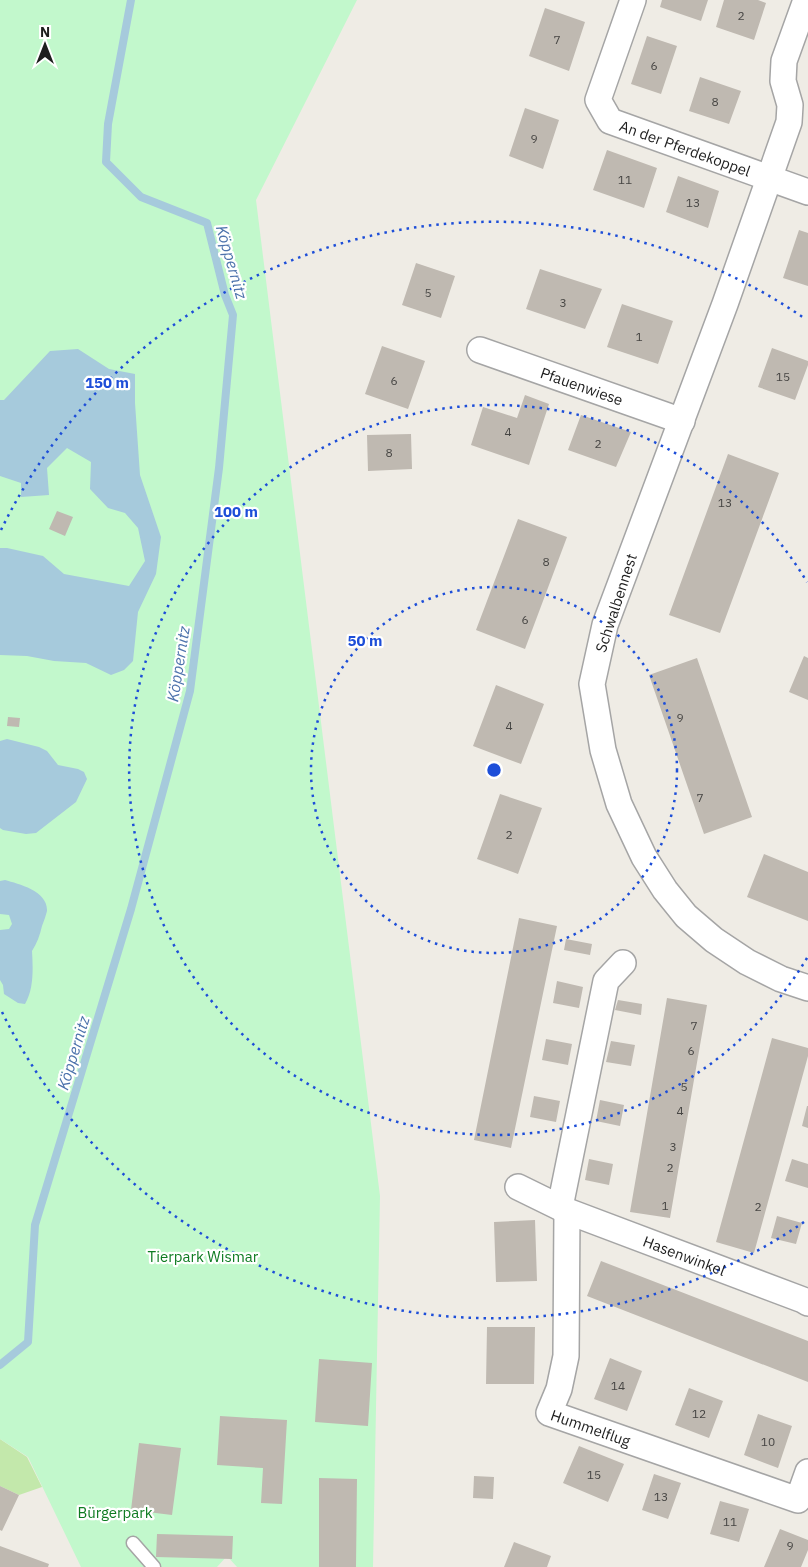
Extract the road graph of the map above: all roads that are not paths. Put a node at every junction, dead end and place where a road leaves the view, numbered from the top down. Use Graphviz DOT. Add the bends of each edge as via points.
graph roads {
  1 [pos="633,0"];
  2 [pos="806,0"];
  3 [pos="770,178"];
  4 [pos="808,192"];
  5 [pos="480,350"];
  6 [pos="682,421"];
  7 [pos="623,964"];
  8 [pos="808,988"];
  9 [pos="518,1187"];
  10 [pos="563,1209"];
  11 [pos="806,1295"];
  12 [pos="808,1472"];
  13 [pos="803,1506"];
  14 [pos="133,1543"];
  15 [pos="154,1567"];
  1 -- 3 [label="street, An der Pferdekoppel" via="598,100 610,120"];
  2 -- 3 [label="street, Schwalbennest" via="784,61 783,81 790,105 789,122"];
  3 -- 4 [label="street"];
  3 -- 6 [label="street, Schwalbennest"];
  5 -- 6 [label="street, Pfauenwiese"];
  6 -- 8 [label="street, Schwalbennest" via="605,625 592,684 603,750 619,804 644,857 686,916 747,962"];
  7 -- 10 [label="street" via="606,981"];
  9 -- 10 [label="street, Hasenwinkel"];
  10 -- 11 [label="street, Hasenwinkel"];
  10 -- 13 [label="street, Hummelflug" via="566,1356 559,1389 549,1413"];
  12 -- 13 [label="street, Hummelflug"];
  14 -- 15 [label="lane"];
}
